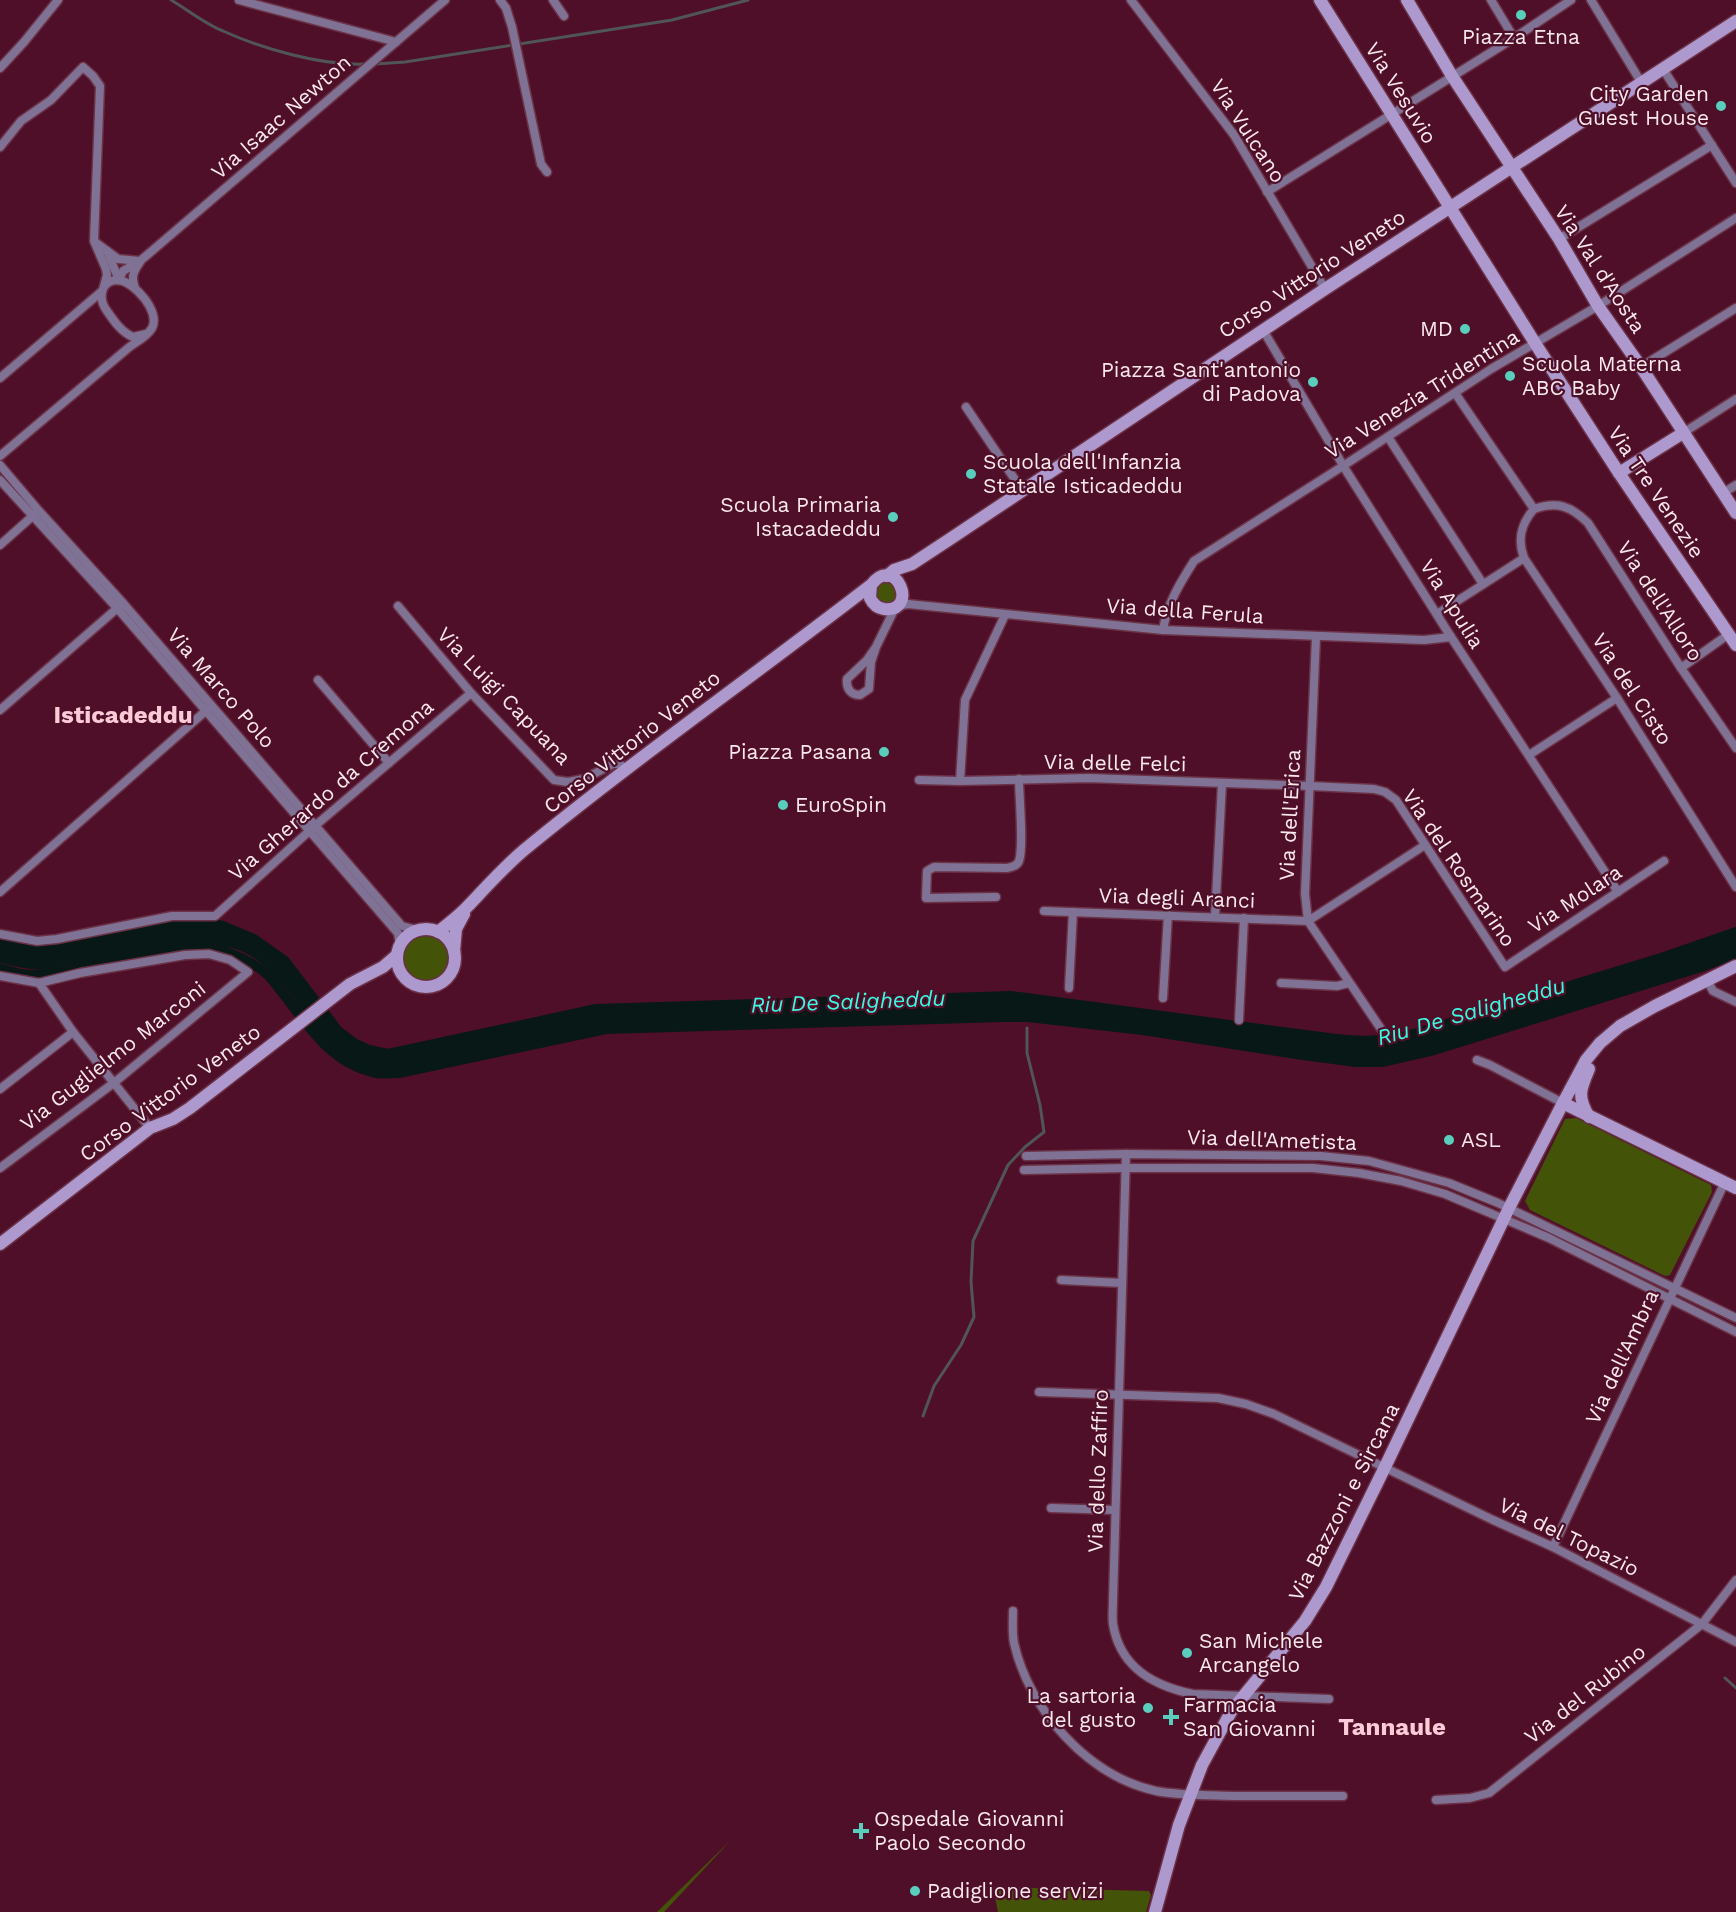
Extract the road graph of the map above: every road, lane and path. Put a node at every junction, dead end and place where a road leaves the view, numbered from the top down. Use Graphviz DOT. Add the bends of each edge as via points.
graph roads {
  1 [pos="57,0"];
  2 [pos="239,0"];
  3 [pos="445,0"];
  4 [pos="500,0"];
  5 [pos="553,0"];
  6 [pos="1131,0"];
  7 [pos="1320,0"];
  8 [pos="1407,0"];
  9 [pos="1491,0"];
  10 [pos="1571,0"];
  11 [pos="1592,0"];
  12 [pos="265,3"];
  13 [pos="564,16"];
  14 [pos="1736,21"];
  15 [pos="1514,38"];
  16 [pos="396,42"];
  17 [pos="0,68"];
  18 [pos="1663,69"];
  19 [pos="1452,75"];
  20 [pos="1641,82"];
  21 [pos="1390,113"];
  22 [pos="1712,145"];
  23 [pos="0,147"];
  24 [pos="1510,167"];
  25 [pos="547,172"];
  26 [pos="1736,183"];
  27 [pos="1267,192"];
  28 [pos="1450,207"];
  29 [pos="1736,218"];
  30 [pos="1559,239"];
  31 [pos="94,241"];
  32 [pos="107,251"];
  33 [pos="140,261"];
  34 [pos="119,280"];
  35 [pos="135,288"];
  36 [pos="103,289"];
  37 [pos="1325,289"];
  38 [pos="1598,306"];
  39 [pos="1736,308"];
  40 [pos="1263,330"];
  41 [pos="126,334"];
  42 [pos="146,334"];
  43 [pos="1535,343"];
  44 [pos="127,349"];
  45 [pos="1641,367"];
  46 [pos="0,378"];
  47 [pos="1455,393"];
  48 [pos="1736,399"];
  49 [pos="966,407"];
  50 [pos="1683,433"];
  51 [pos="1388,437"];
  52 [pos="0,456"];
  53 [pos="0,465"];
  54 [pos="1343,466"];
  55 [pos="1619,473"];
  56 [pos="0,480"];
  57 [pos="1736,485"];
  58 [pos="1022,490"];
  59 [pos="1723,493"];
  60 [pos="1534,509"];
  61 [pos="35,513"];
  62 [pos="1736,513"];
  63 [pos="0,545"];
  64 [pos="1524,558"];
  65 [pos="912,564"];
  66 [pos="887,576"];
  67 [pos="871,585"];
  68 [pos="1483,585"];
  69 [pos="900,595"];
  70 [pos="876,605"];
  71 [pos="120,606"];
  72 [pos="398,606"];
  73 [pos="1437,614"];
  74 [pos="1005,615"];
  75 [pos="826,620"];
  76 [pos="885,630"];
  77 [pos="1163,630"];
  78 [pos="1316,637"];
  79 [pos="1451,637"];
  80 [pos="1733,639"];
  81 [pos="876,647"];
  82 [pos="1681,668"];
  83 [pos="856,672"];
  84 [pos="869,678"];
  85 [pos="318,680"];
  86 [pos="471,693"];
  87 [pos="1617,698"];
  88 [pos="209,708"];
  89 [pos="0,710"];
  90 [pos="1736,748"];
  91 [pos="1529,755"];
  92 [pos="389,763"];
  93 [pos="627,770"];
  94 [pos="1019,779"];
  95 [pos="919,780"];
  96 [pos="960,781"];
  97 [pos="1221,784"];
  98 [pos="1310,786"];
  99 [pos="313,828"];
  100 [pos="1425,845"];
  101 [pos="1665,861"];
  102 [pos="1736,887"];
  103 [pos="0,892"];
  104 [pos="1618,892"];
  105 [pos="996,897"];
  106 [pos="469,905"];
  107 [pos="1044,910"];
  108 [pos="1073,912"];
  109 [pos="1168,915"];
  110 [pos="1215,917"];
  111 [pos="1244,918"];
  112 [pos="1308,921"];
  113 [pos="417,930"];
  114 [pos="438,932"];
  115 [pos="0,934"];
  116 [pos="398,950"];
  117 [pos="454,951"];
  118 [pos="1736,966"];
  119 [pos="1505,967"];
  120 [pos="0,976"];
  121 [pos="365,976"];
  122 [pos="404,978"];
  123 [pos="1707,980"];
  124 [pos="39,983"];
  125 [pos="1281,983"];
  126 [pos="1349,983"];
  127 [pos="1069,988"];
  128 [pos="1162,998"];
  129 [pos="1736,1002"];
  130 [pos="1239,1020"];
  131 [pos="1381,1029"];
  132 [pos="73,1032"];
  133 [pos="1600,1043"];
  134 [pos="1477,1060"];
  135 [pos="115,1082"];
  136 [pos="0,1089"];
  137 [pos="1563,1103"];
  138 [pos="1589,1117"];
  139 [pos="150,1128"];
  140 [pos="1126,1154"];
  141 [pos="1026,1156"];
  142 [pos="0,1168"];
  143 [pos="1126,1168"];
  144 [pos="1024,1170"];
  145 [pos="1730,1186"];
  146 [pos="1507,1213"];
  147 [pos="0,1244"];
  148 [pos="1061,1280"];
  149 [pos="1122,1283"];
  150 [pos="1675,1288"];
  151 [pos="1669,1300"];
  152 [pos="1736,1318"];
  153 [pos="1736,1332"];
  154 [pos="1039,1392"];
  155 [pos="1118,1394"];
  156 [pos="1385,1467"];
  157 [pos="1051,1508"];
  158 [pos="1115,1510"];
  159 [pos="1553,1547"];
  160 [pos="1736,1580"];
  161 [pos="1012,1611"];
  162 [pos="1702,1624"];
  163 [pos="1736,1642"];
  164 [pos="1243,1696"];
  165 [pos="1329,1700"];
  166 [pos="1190,1795"];
  167 [pos="1343,1796"];
  168 [pos="1436,1800"];
  169 [pos="1155,1912"];
  1 -- 17 [label="street"];
  2 -- 12 [label="street"];
  3 -- 16 [label="street, Via Isaac Newton"];
  4 -- 25 [label="street" via="512,27 541,164"];
  5 -- 13 [label="street"];
  6 -- 27 [label="street, Via Vulcano" via="1234,135"];
  7 -- 21 [label="street, Via Vesuvio"];
  8 -- 19 [label="street, Via Val d'Aosta"];
  9 -- 15 [label="street"];
  10 -- 15 [label="street"];
  11 -- 20 [label="street"];
  12 -- 16 [label="street"];
  14 -- 18 [label="street, Corso Vittorio Veneto"];
  15 -- 19 [label="street"];
  16 -- 33 [label="street, Via Isaac Newton"];
  18 -- 20 [label="street, Corso Vittorio Veneto"];
  18 -- 22 [label="street"];
  19 -- 21 [label="street"];
  19 -- 24 [label="street, Via Val d'Aosta"];
  20 -- 24 [label="street, Corso Vittorio Veneto"];
  21 -- 27 [label="street"];
  21 -- 28 [label="street, Via Vesuvio"];
  22 -- 26 [label="street"];
  22 -- 30 [label="street"];
  23 -- 31 [label="street" via="21,121 51,100 83,67 93,76 100,86"];
  24 -- 28 [label="street, Corso Vittorio Veneto"];
  24 -- 30 [label="street, Via Val d'Aosta"];
  27 -- 37 [label="street, Via Vulcano"];
  28 -- 37 [label="street, Corso Vittorio Veneto"];
  28 -- 43 [label="street, Via Tre Venezie"];
  29 -- 38 [label="street, Via Venezia Tridentina"];
  30 -- 38 [label="street, Via Val d'Aosta"];
  31 -- 32 [label="street"];
  31 -- 36 [label="street" via="106,269"];
  32 -- 33 [label="street" via="118,259"];
  32 -- 34 [label="street"];
  33 -- 34 [label="street, Via Isaac Newton" via="123,271"];
  33 -- 35 [label="street" via="132,278"];
  34 -- 35 [label="street"];
  34 -- 36 [label="street"];
  35 -- 42 [label="street" via="153,313 154,321"];
  36 -- 41 [label="street" via="101,301"];
  36 -- 46 [label="street"];
  37 -- 40 [label="street, Corso Vittorio Veneto"];
  38 -- 43 [label="street, Via Venezia Tridentina"];
  38 -- 45 [label="street, Via Val d'Aosta"];
  39 -- 45 [label="street"];
  40 -- 54 [label="street, Via Apulia"];
  40 -- 58 [label="street, Corso Vittorio Veneto"];
  41 -- 42 [label="street"];
  41 -- 44 [label="street"];
  42 -- 44 [label="street"];
  43 -- 47 [label="street, Via Venezia Tridentina"];
  43 -- 55 [label="street, Via Tre Venezie"];
  44 -- 52 [label="street"];
  45 -- 50 [label="street, Via Val d'Aosta"];
  47 -- 51 [label="street, Via Venezia Tridentina"];
  47 -- 60 [label="street"];
  48 -- 50 [label="street"];
  49 -- 58 [label="street"];
  50 -- 55 [label="street"];
  50 -- 59 [label="street, Via Val d'Aosta"];
  51 -- 54 [label="street, Via Venezia Tridentina"];
  51 -- 68 [label="street"];
  53 -- 61 [label="street, Via Marco Polo"];
  54 -- 73 [label="street, Via Apulia"];
  54 -- 77 [label="street, Via Venezia Tridentina" via="1194,561 1166,613"];
  55 -- 80 [label="street, Via Tre Venezie"];
  56 -- 61 [label="street, Via Marco Polo"];
  57 -- 59 [label="street"];
  58 -- 65 [label="street, Corso Vittorio Veneto"];
  59 -- 62 [label="street, Via Val d'Aosta"];
  60 -- 64 [label="street, Via del Cisto" via="1522,527 1520,548"];
  60 -- 82 [label="street, Via dell'Alloro" via="1556,505 1578,513"];
  61 -- 63 [label="street"];
  61 -- 71 [label="street, Via Marco Polo"];
  64 -- 68 [label="street"];
  64 -- 87 [label="street, Via del Cisto"];
  65 -- 66 [label="street, Corso Vittorio Veneto"];
  65 -- 69 [label="street, Corso Vittorio Veneto" via="903,576"];
  66 -- 67 [label="street"];
  66 -- 69 [label="street" via="895,578"];
  67 -- 70 [label="street" via="870,595"];
  67 -- 75 [label="street, Corso Vittorio Veneto"];
  68 -- 73 [label="street"];
  69 -- 70 [label="street" via="888,609"];
  69 -- 74 [label="street, Via della Ferula" via="917,604"];
  69 -- 76 [label="street"];
  70 -- 75 [label="street, Corso Vittorio Veneto" via="846,610"];
  70 -- 76 [label="street"];
  71 -- 88 [label="street, Via Marco Polo"];
  71 -- 89 [label="street"];
  72 -- 86 [label="street, Via Luigi Capuana"];
  73 -- 79 [label="street, Via Apulia"];
  74 -- 77 [label="street, Via della Ferula"];
  74 -- 96 [label="street" via="965,700"];
  75 -- 93 [label="street, Corso Vittorio Veneto"];
  76 -- 81 [label="street"];
  77 -- 78 [label="street, Via della Ferula"];
  78 -- 79 [label="street, Via della Ferula"];
  78 -- 98 [label="street, Via dell'Erica"];
  79 -- 91 [label="street, Via Apulia"];
  80 -- 82 [label="street"];
  81 -- 83 [label="street"];
  81 -- 84 [label="street"];
  82 -- 90 [label="street, Via dell'Alloro"];
  83 -- 84 [label="street"];
  83 -- 84 [label="street" via="847,680 853,694 867,692"];
  85 -- 92 [label="street"];
  86 -- 92 [label="street, Via Gherardo da Cremona"];
  86 -- 93 [label="street, Via Luigi Capuana" via="554,780 568,783 584,779 613,764"];
  87 -- 91 [label="street"];
  87 -- 102 [label="street, Via del Cisto"];
  88 -- 99 [label="street, Via Marco Polo"];
  88 -- 103 [label="street"];
  91 -- 104 [label="street, Via Apulia"];
  92 -- 99 [label="street, Via Gherardo da Cremona"];
  93 -- 106 [label="street, Corso Vittorio Veneto" via="512,860"];
  94 -- 96 [label="street, Via delle Felci"];
  94 -- 97 [label="street, Via delle Felci" via="1089,777"];
  94 -- 105 [label="street" via="1020,840 1016,865 934,867 927,871 926,898"];
  95 -- 96 [label="street, Via delle Felci"];
  97 -- 98 [label="street, Via delle Felci"];
  97 -- 110 [label="street"];
  98 -- 100 [label="street, Via del Rosmarino" via="1385,792 1396,800"];
  98 -- 112 [label="street, Via dell'Erica" via="1305,894"];
  99 -- 113 [label="street, Via Marco Polo" via="402,926"];
  99 -- 115 [label="street, Via Gherardo da Cremona" via="215,915 172,916 37,941"];
  99 -- 116 [label="street, Via Marco Polo" via="398,933"];
  100 -- 112 [label="street"];
  100 -- 119 [label="street, Via del Rosmarino"];
  101 -- 104 [label="street, Via Molara"];
  104 -- 119 [label="street, Via Molara"];
  106 -- 114 [label="street, Corso Vittorio Veneto"];
  106 -- 117 [label="street, Corso Vittorio Veneto" via="456,929"];
  107 -- 108 [label="street, Via degli Aranci"];
  108 -- 109 [label="street, Via degli Aranci"];
  108 -- 127 [label="street"];
  109 -- 110 [label="street, Via degli Aranci"];
  109 -- 128 [label="street"];
  110 -- 111 [label="street, Via degli Aranci"];
  111 -- 112 [label="street, Via degli Aranci"];
  111 -- 130 [label="street"];
  112 -- 126 [label="street, Via dell'Erica"];
  113 -- 114 [label="street"];
  113 -- 116 [label="street"];
  114 -- 117 [label="street"];
  116 -- 121 [label="street, Corso Vittorio Veneto" via="383,967"];
  116 -- 122 [label="street" via="397,963"];
  117 -- 122 [label="street" via="453,970 440,984 421,987"];
  118 -- 123 [label="street"];
  120 -- 124 [label="street"];
  121 -- 122 [label="street" via="387,973"];
  121 -- 139 [label="street, Corso Vittorio Veneto" via="190,1108"];
  123 -- 129 [label="street" via="1713,991"];
  123 -- 133 [label="street" via="1620,1026"];
  124 -- 132 [label="street"];
  124 -- 135 [label="street, Via Guglielmo Marconi" via="185,955 209,954 230,960 248,972"];
  125 -- 126 [label="street"];
  126 -- 131 [label="street, Via dell'Erica"];
  132 -- 135 [label="street"];
  132 -- 136 [label="street"];
  133 -- 137 [label="street, Via Bazzoni e Sircana"];
  133 -- 138 [label="street" via="1582,1084 1580,1098"];
  134 -- 137 [label="street"];
  135 -- 139 [label="street"];
  135 -- 142 [label="street, Via Guglielmo Marconi"];
  137 -- 138 [label="street"];
  137 -- 146 [label="street, Via Bazzoni e Sircana"];
  138 -- 145 [label="street"];
  139 -- 147 [label="street, Corso Vittorio Veneto"];
  140 -- 141 [label="street, Via dell'Ametista"];
  140 -- 143 [label="street, Via dello Zaffiro"];
  140 -- 146 [label="street, Via dell'Ametista" via="1322,1156 1369,1161 1449,1183"];
  143 -- 144 [label="street, Via dell'Ametista"];
  143 -- 146 [label="street, Via dell'Ametista" via="1313,1168 1359,1173 1401,1181"];
  143 -- 149 [label="street, Via dello Zaffiro"];
  145 -- 150 [label="street, Via dell'Ambra"];
  146 -- 150 [label="street"];
  146 -- 151 [label="street"];
  146 -- 156 [label="street, Via Bazzoni e Sircana"];
  148 -- 149 [label="street"];
  149 -- 155 [label="street, Via dello Zaffiro"];
  150 -- 151 [label="street, Via dell'Ambra"];
  150 -- 152 [label="street"];
  151 -- 153 [label="street"];
  151 -- 159 [label="street, Via dell'Ambra"];
  154 -- 155 [label="street, Via del Topazio"];
  155 -- 156 [label="street, Via del Topazio" via="1218,1398 1246,1404"];
  155 -- 158 [label="street, Via dello Zaffiro"];
  156 -- 159 [label="street, Via del Topazio" via="1492,1524"];
  156 -- 164 [label="street, Via Bazzoni e Sircana" via="1326,1587"];
  157 -- 158 [label="street"];
  158 -- 164 [label="street, Via dello Zaffiro" via="1113,1625 1129,1661 1155,1683 1171,1690 1193,1695"];
  159 -- 162 [label="street, Via del Topazio"];
  160 -- 162 [label="street, Via del Rubino"];
  161 -- 166 [label="street" via="1014,1642 1032,1689 1066,1737 1109,1772 1155,1791"];
  162 -- 163 [label="street, Via del Topazio"];
  162 -- 168 [label="street, Via del Rubino" via="1489,1793"];
  164 -- 165 [label="street, Via dello Zaffiro"];
  164 -- 166 [label="street, Via Bazzoni e Sircana" via="1217,1735"];
  166 -- 167 [label="street"];
  166 -- 169 [label="street, Via Bazzoni e Sircana"];
}
